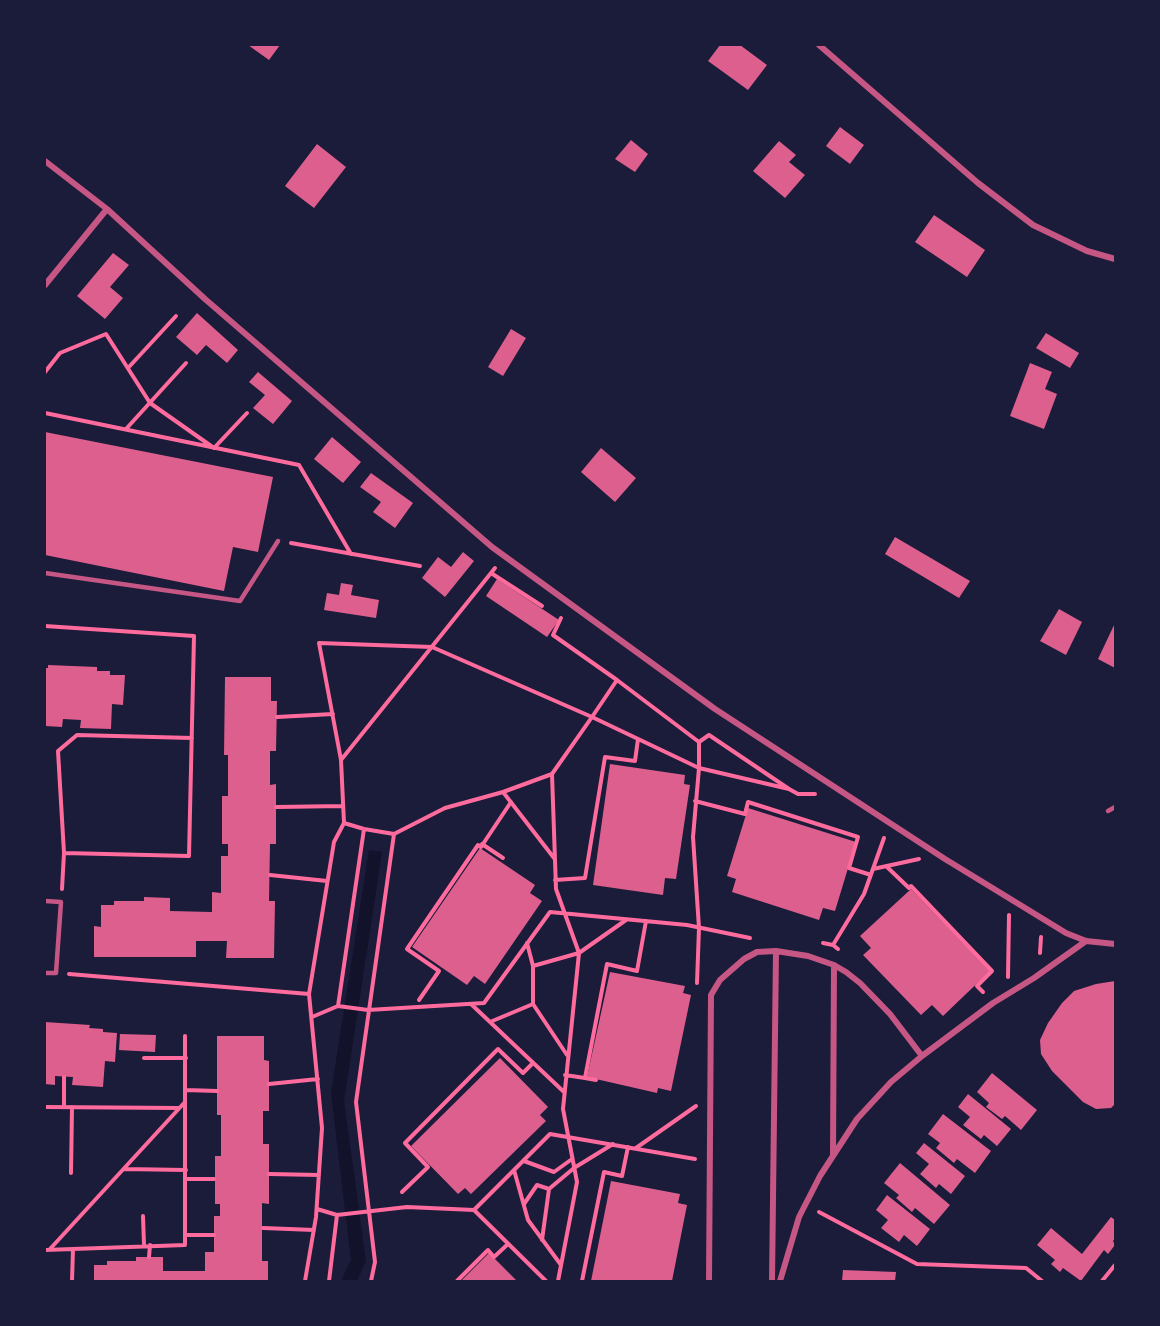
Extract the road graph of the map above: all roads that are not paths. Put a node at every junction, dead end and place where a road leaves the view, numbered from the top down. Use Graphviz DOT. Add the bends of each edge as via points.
graph roads {
  1 [pos="819,45"];
  2 [pos="45,162"];
  3 [pos="108,209"];
  4 [pos="1115,259"];
  5 [pos="45,285"];
  6 [pos="278,541"];
  7 [pos="45,573"];
  8 [pos="1115,807"];
  9 [pos="1108,811"];
  10 [pos="45,901"];
  11 [pos="1086,941"];
  12 [pos="1115,944"];
  13 [pos="776,951"];
  14 [pos="834,965"];
  15 [pos="45,973"];
  16 [pos="922,1056"];
  17 [pos="833,1156"];
  18 [pos="709,1281"];
  19 [pos="772,1281"];
  20 [pos="780,1281"];
  1 -- 4 [label="street" via="978,183 1034,225 1087,251"];
  2 -- 3 [label="street"];
  3 -- 5 [label="street"];
  3 -- 11 [label="street" via="205,299 504,556 715,710 955,865 1066,933"];
  6 -- 7 [label="lane" via="240,601"];
  8 -- 9 [label="lane"];
  10 -- 15 [label="lane" via="61,902 56,972"];
  11 -- 12 [label="street"];
  11 -- 16 [label="street"];
  13 -- 14 [label="street"];
  13 -- 18 [label="street" via="757,952 731,969 711,995"];
  13 -- 19 [label="street"];
  14 -- 16 [label="street" via="860,983 890,1014"];
  14 -- 17 [label="street"];
  16 -- 17 [label="street" via="857,1119"];
  17 -- 20 [label="street" via="799,1216"];
}
